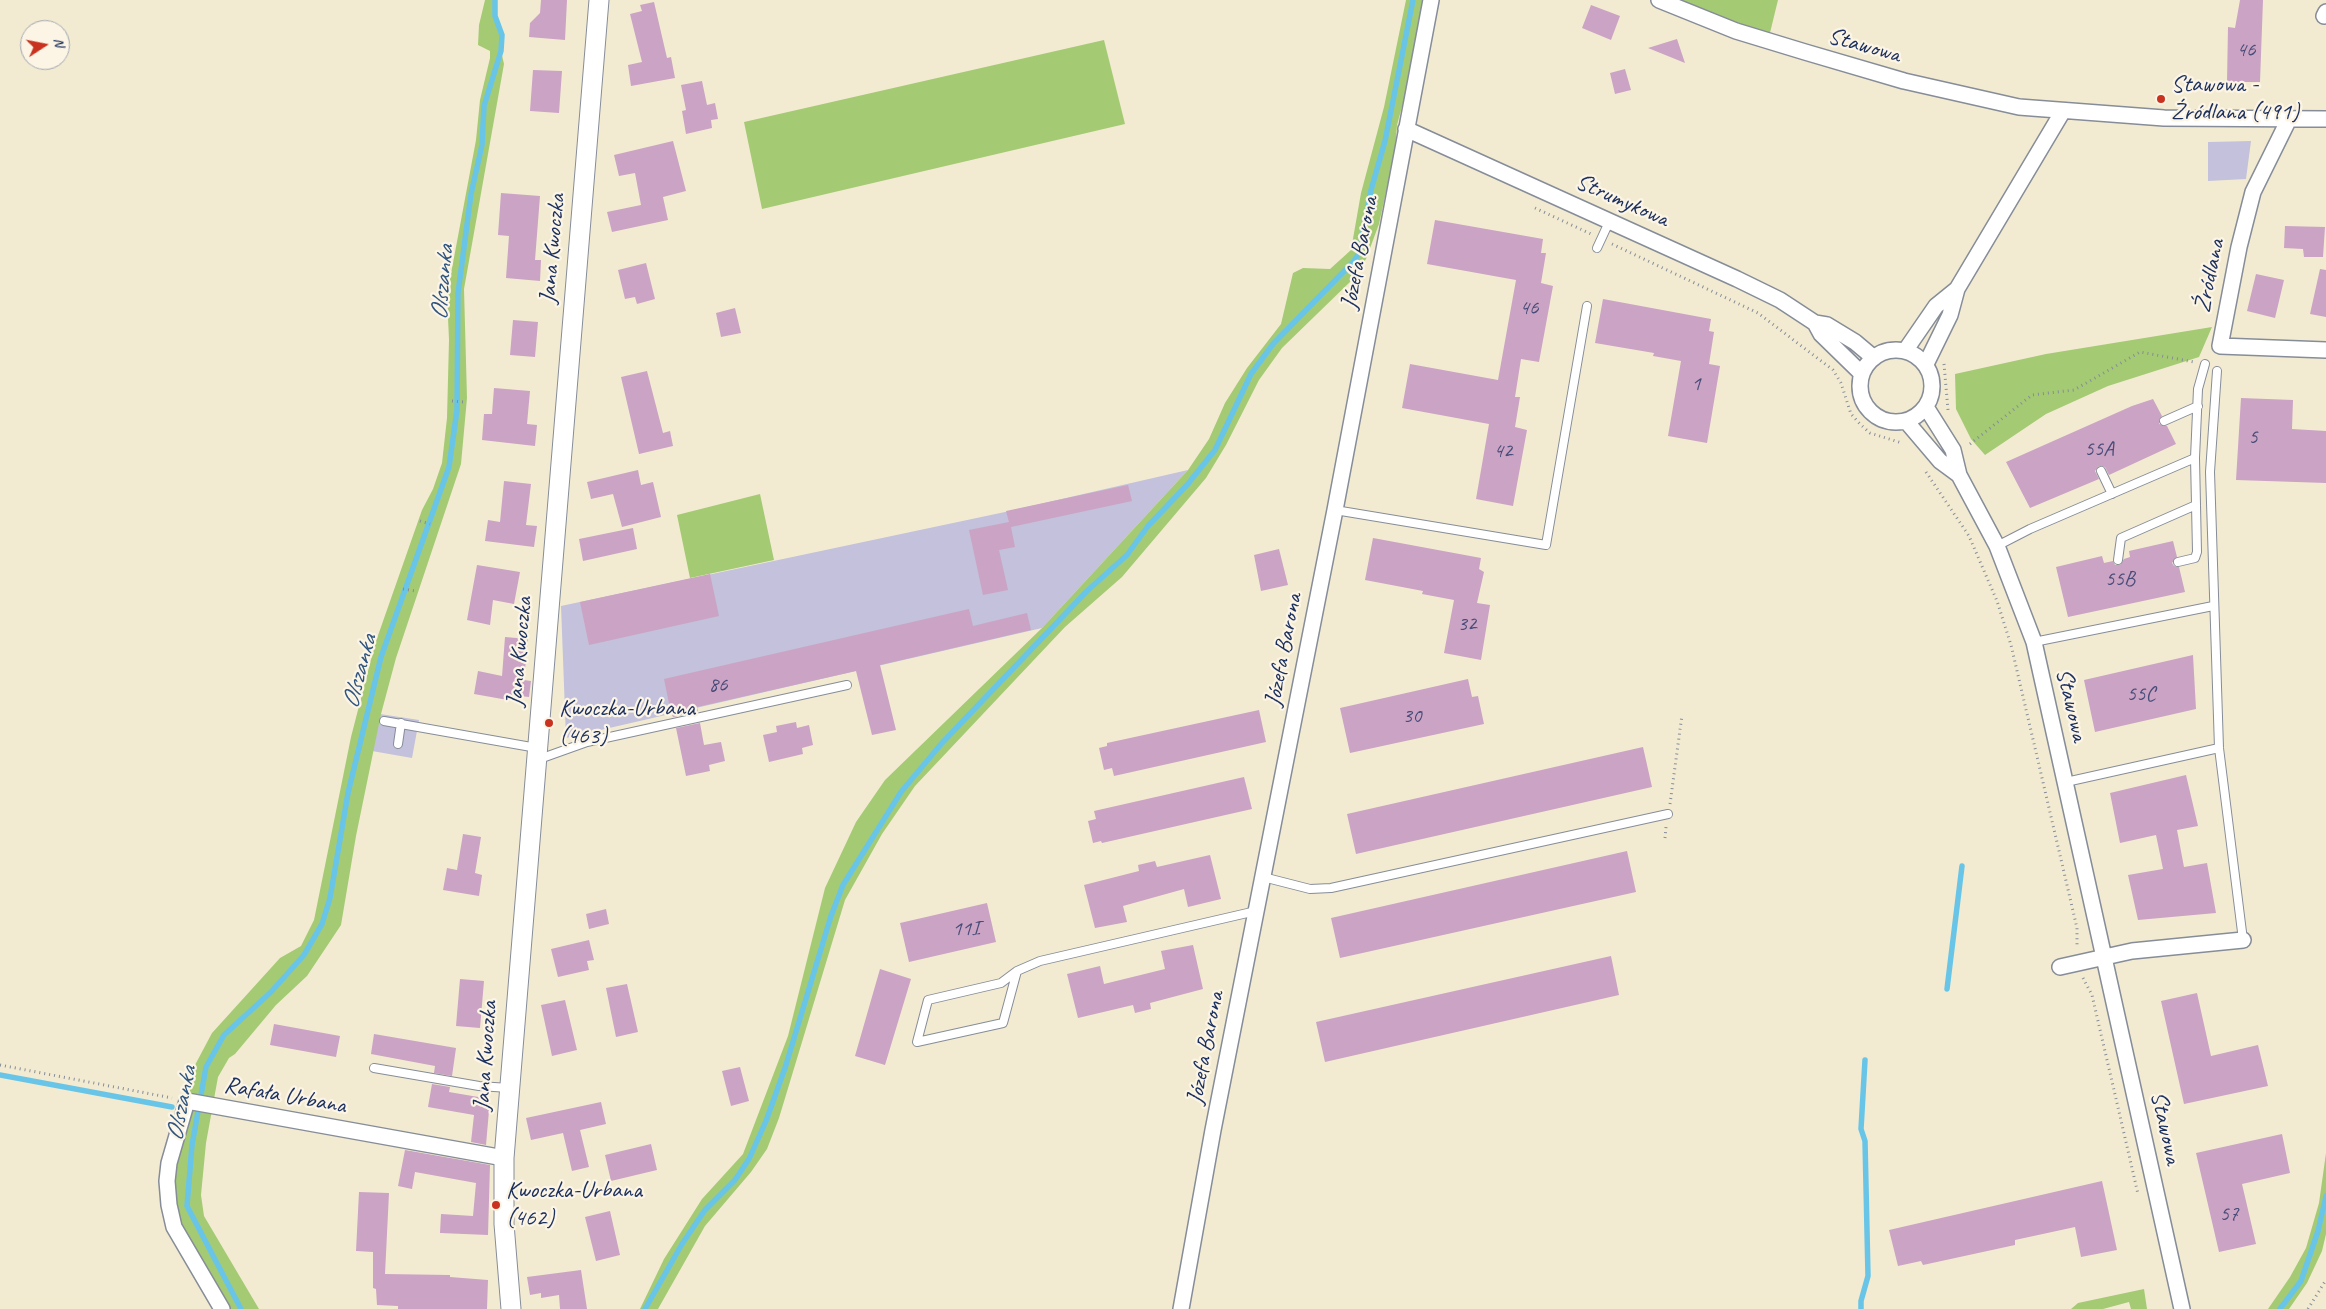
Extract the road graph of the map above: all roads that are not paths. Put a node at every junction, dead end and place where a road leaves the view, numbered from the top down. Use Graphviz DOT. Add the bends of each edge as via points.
graph roads {
  1 [pos="599,0"];
  2 [pos="1431,0"];
  3 [pos="1658,0"];
  4 [pos="2063,111"];
  5 [pos="2326,119"];
  6 [pos="2289,120"];
  7 [pos="1406,129"];
  8 [pos="1610,220"];
  9 [pos="1597,248"];
  10 [pos="1957,289"];
  11 [pos="1587,306"];
  12 [pos="1815,323"];
  13 [pos="2326,350"];
  14 [pos="1905,351"];
  15 [pos="1874,358"];
  16 [pos="1926,364"];
  17 [pos="2204,364"];
  18 [pos="2217,371"];
  19 [pos="1862,374"];
  20 [pos="2198,406"];
  21 [pos="1926,407"];
  22 [pos="1906,421"];
  23 [pos="2164,421"];
  24 [pos="2195,458"];
  25 [pos="2101,471"];
  26 [pos="1959,475"];
  27 [pos="2112,494"];
  28 [pos="2196,505"];
  29 [pos="1335,510"];
  30 [pos="1997,546"];
  31 [pos="2118,560"];
  32 [pos="2178,562"];
  33 [pos="2213,606"];
  34 [pos="2034,642"];
  35 [pos="848,685"];
  36 [pos="384,721"];
  37 [pos="401,723"];
  38 [pos="398,744"];
  39 [pos="2219,748"];
  40 [pos="536,752"];
  41 [pos="2066,782"];
  42 [pos="1668,814"];
  43 [pos="1263,877"];
  44 [pos="1257,911"];
  45 [pos="2243,940"];
  46 [pos="2105,957"];
  47 [pos="2060,967"];
  48 [pos="1017,971"];
  49 [pos="374,1068"];
  50 [pos="509,1088"];
  51 [pos="504,1158"];
  52 [pos="222,1309"];
  53 [pos="511,1309"];
  54 [pos="1181,1309"];
  55 [pos="2182,1309"];
  1 -- 40 [label="street, Jana Kwoczka"];
  2 -- 7 [label="street, Józefa Barona"];
  3 -- 4 [label="street, Stawowa" via="1736,31 1904,81 2019,106"];
  4 -- 6 [label="street, Stawowa" via="2164,118"];
  4 -- 10 [label="street"];
  5 -- 6 [label="street, Stawowa"];
  6 -- 13 [label="street, Źródlana" via="2253,192 2220,346"];
  7 -- 8 [label="street, Strumykowa"];
  7 -- 29 [label="street, Józefa Barona"];
  8 -- 9 [label="lane"];
  8 -- 12 [label="street, Strumykowa" via="1780,300"];
  10 -- 14 [label="street" via="1936,306"];
  10 -- 16 [label="street" via="1950,315"];
  11 -- 29 [label="lane" via="1546,545"];
  12 -- 15 [label="street, Strumykowa" via="1827,325"];
  12 -- 19 [label="street, Strumykowa" via="1821,334"];
  14 -- 15 [label="street" via="1883,352"];
  14 -- 16 [label="street"];
  15 -- 19 [label="street"];
  16 -- 21 [label="street" via="1933,390"];
  17 -- 20 [label="lane"];
  18 -- 33 [label="lane" via="2210,472"];
  19 -- 22 [label="street" via="1862,397 1874,416 1885,421"];
  20 -- 23 [label="lane"];
  20 -- 24 [label="lane"];
  21 -- 22 [label="street" via="1918,416"];
  21 -- 26 [label="street, Stawowa" via="1953,450"];
  22 -- 26 [label="street, Stawowa" via="1940,461"];
  24 -- 27 [label="lane"];
  24 -- 28 [label="lane"];
  25 -- 27 [label="lane"];
  26 -- 30 [label="street, Stawowa"];
  27 -- 30 [label="lane"];
  28 -- 31 [label="lane" via="2121,538"];
  28 -- 32 [label="lane" via="2197,552 2195,558"];
  29 -- 43 [label="street, Józefa Barona"];
  30 -- 34 [label="street, Stawowa"];
  33 -- 34 [label="lane"];
  33 -- 39 [label="lane"];
  34 -- 41 [label="street, Stawowa"];
  35 -- 40 [label="lane" via="587,742 545,757"];
  36 -- 37 [label="lane"];
  37 -- 38 [label="lane"];
  37 -- 40 [label="lane"];
  39 -- 41 [label="lane"];
  39 -- 45 [label="lane"];
  40 -- 50 [label="street, Jana Kwoczka"];
  41 -- 46 [label="street, Stawowa"];
  42 -- 43 [label="lane" via="1331,888 1310,889"];
  43 -- 44 [label="street, Józefa Barona"];
  44 -- 48 [label="lane" via="1040,961"];
  44 -- 54 [label="street, Józefa Barona"];
  45 -- 46 [label="street"];
  46 -- 47 [label="street"];
  46 -- 55 [label="street, Stawowa"];
  48 -- 48 [label="lane" via="1003,1024 918,1042 928,1000 1001,983"];
  49 -- 50 [label="lane" via="478,1086"];
  50 -- 51 [label="street, Jana Kwoczka"];
  51 -- 52 [label="street, Rafała Urbana" via="187,1101 170,1163 167,1182 169,1206 174,1227"];
  51 -- 53 [label="street, Jana Kwoczka" via="504,1224"];
}
